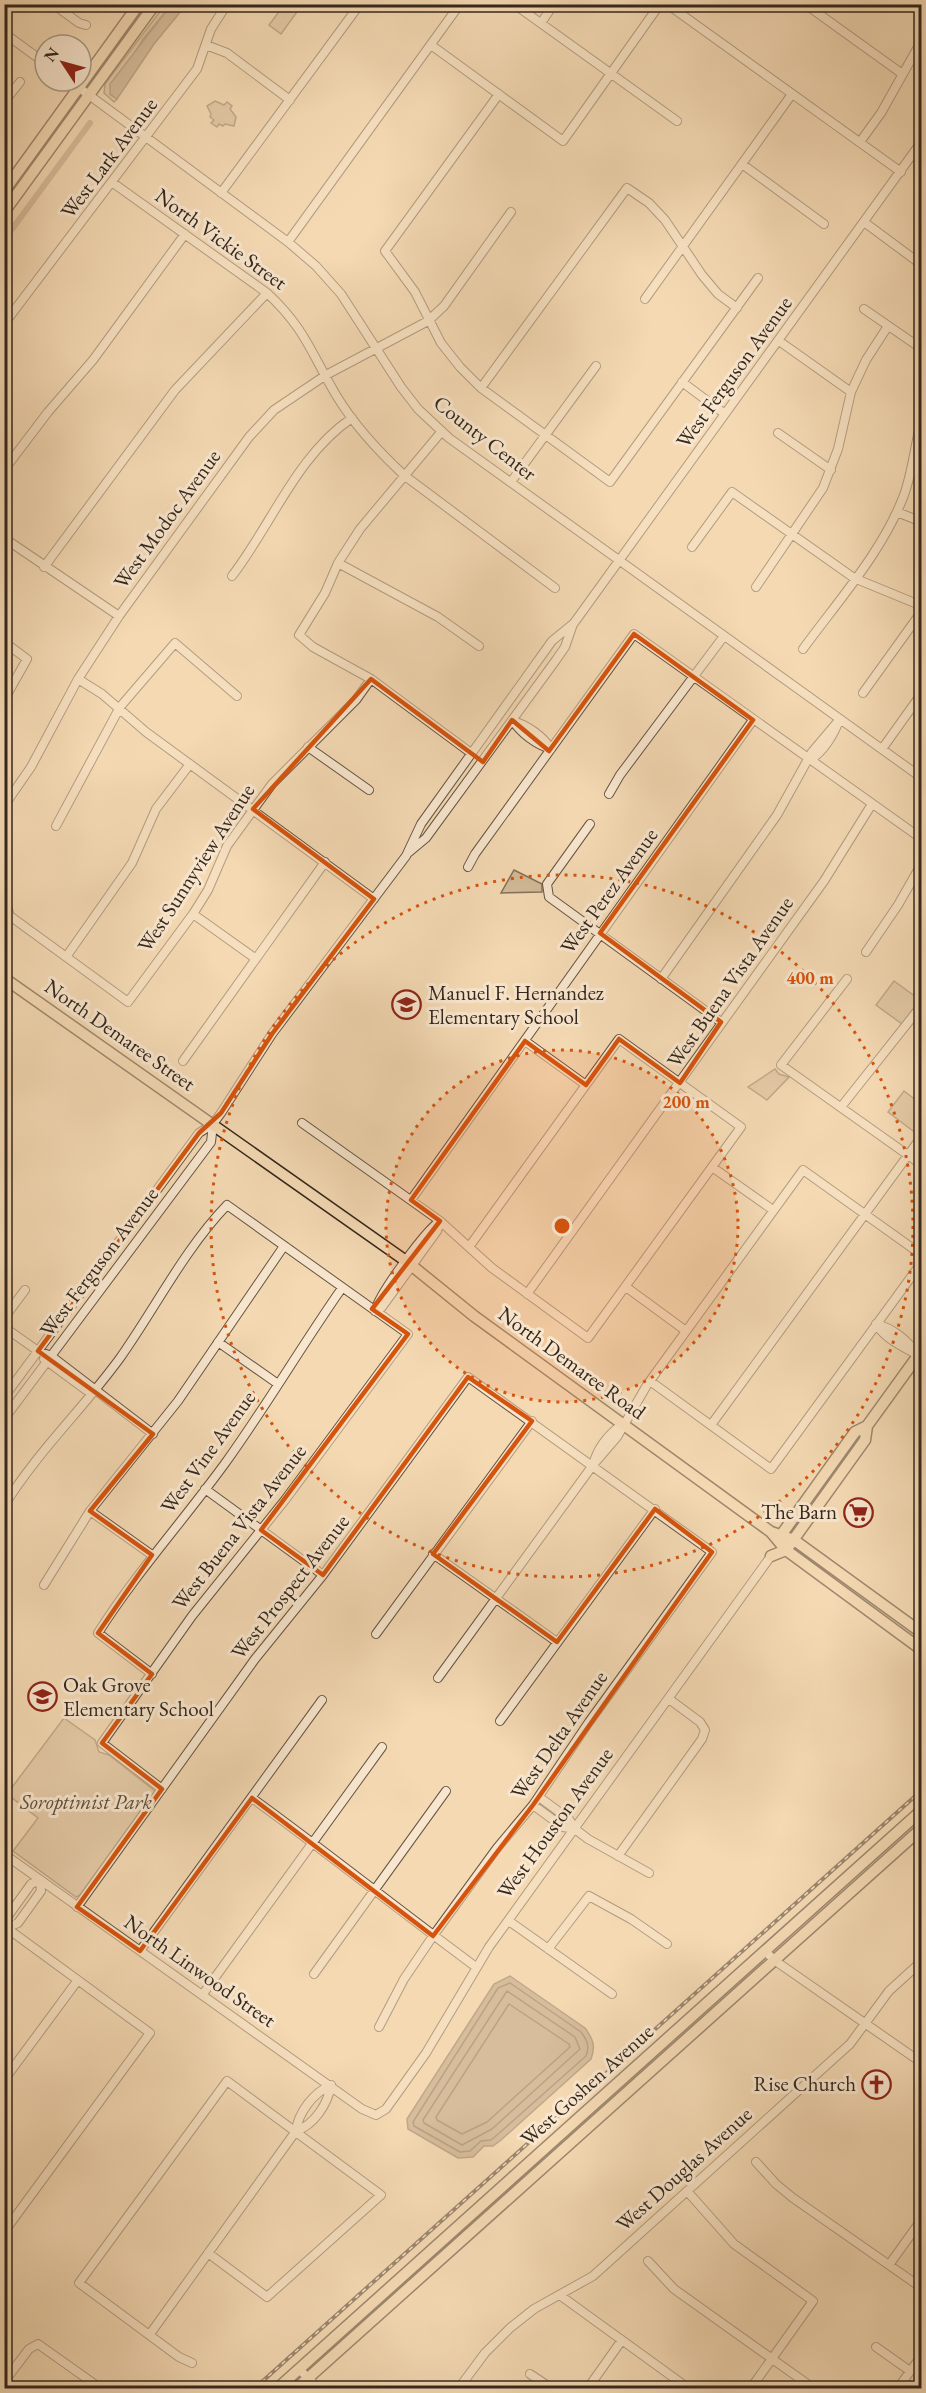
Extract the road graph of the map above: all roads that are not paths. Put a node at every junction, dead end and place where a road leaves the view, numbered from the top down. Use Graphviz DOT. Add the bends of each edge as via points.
graph roads {
  1 [pos="53,4"];
  2 [pos="140,4"];
  3 [pos="155,4"];
  4 [pos="227,4"];
  5 [pos="360,4"];
  6 [pos="460,4"];
  7 [pos="514,4"];
  8 [pos="555,4"];
  9 [pos="660,4"];
  10 [pos="667,4"];
  11 [pos="805,4"];
  12 [pos="541,23"];
  13 [pos="86,25"];
  14 [pos="4,33"];
  15 [pos="921,40"];
  16 [pos="206,45"];
  17 [pos="430,45"];
  18 [pos="33,54"];
  19 [pos="93,62"];
  20 [pos="611,73"];
  21 [pos="901,73"];
  22 [pos="20,81"];
  23 [pos="69,93"];
  24 [pos="87,93"];
  25 [pos="499,94"];
  26 [pos="792,94"];
  27 [pos="90,95"];
  28 [pos="290,100"];
  29 [pos="4,102"];
  30 [pos="677,121"];
  31 [pos="147,138"];
  32 [pos="921,141"];
  33 [pos="860,142"];
  34 [pos="742,164"];
  35 [pos="901,172"];
  36 [pos="113,183"];
  37 [pos="4,191"];
  38 [pos="221,193"];
  39 [pos="4,212"];
  40 [pos="510,213"];
  41 [pos="864,222"];
  42 [pos="824,225"];
  43 [pos="184,234"];
  44 [pos="288,242"];
  45 [pos="681,248"];
  46 [pos="921,264"];
  47 [pos="759,278"];
  48 [pos="267,292"];
  49 [pos="645,298"];
  50 [pos="737,308"];
  51 [pos="864,309"];
  52 [pos="428,321"];
  53 [pos="4,324"];
  54 [pos="888,326"];
  55 [pos="779,341"];
  56 [pos="376,347"];
  57 [pos="921,349"];
  58 [pos="596,366"];
  59 [pos="326,375"];
  60 [pos="682,382"];
  61 [pos="481,388"];
  62 [pos="851,392"];
  63 [pos="725,414"];
  64 [pos="352,418"];
  65 [pos="921,418"];
  66 [pos="442,431"];
  67 [pos="778,434"];
  68 [pos="545,435"];
  69 [pos="919,440"];
  70 [pos="4,470"];
  71 [pos="831,470"];
  72 [pos="405,476"];
  73 [pos="511,482"];
  74 [pos="897,512"];
  75 [pos="921,522"];
  76 [pos="793,535"];
  77 [pos="4,538"];
  78 [pos="692,547"];
  79 [pos="619,561"];
  80 [pos="338,563"];
  81 [pos="44,567"];
  82 [pos="232,576"];
  83 [pos="854,578"];
  84 [pos="756,587"];
  85 [pos="555,588"];
  86 [pos="921,606"];
  87 [pos="921,611"];
  88 [pos="119,616"];
  89 [pos="574,623"];
  90 [pos="724,636"];
  91 [pos="4,642"];
  92 [pos="478,646"];
  93 [pos="803,649"];
  94 [pos="694,677"];
  95 [pos="78,679"];
  96 [pos="370,679"];
  97 [pos="863,693"];
  98 [pos="921,693"];
  99 [pos="237,696"];
  100 [pos="4,700"];
  101 [pos="120,707"];
  102 [pos="840,719"];
  103 [pos="512,720"];
  104 [pos="753,720"];
  105 [pos="308,747"];
  106 [pos="551,748"];
  107 [pos="882,749"];
  108 [pos="471,753"];
  109 [pos="810,760"];
  110 [pos="190,764"];
  111 [pos="921,778"];
  112 [pos="369,790"];
  113 [pos="609,794"];
  114 [pos="872,804"];
  115 [pos="4,806"];
  116 [pos="253,809"];
  117 [pos="590,824"];
  118 [pos="56,826"];
  119 [pos="921,839"];
  120 [pos="406,856"];
  121 [pos="325,862"];
  122 [pos="921,862"];
  123 [pos="468,867"];
  124 [pos="374,899"];
  125 [pos="7,907"];
  126 [pos="193,914"];
  127 [pos="600,933"];
  128 [pos="866,952"];
  129 [pos="66,957"];
  130 [pos="256,959"];
  131 [pos="4,978"];
  132 [pos="661,979"];
  133 [pos="847,979"];
  134 [pos="921,1005"];
  135 [pos="722,1022"];
  136 [pos="525,1041"];
  137 [pos="183,1060"];
  138 [pos="680,1083"];
  139 [pos="586,1085"];
  140 [pos="841,1107"];
  141 [pos="302,1123"];
  142 [pos="213,1124"];
  143 [pos="921,1136"];
  144 [pos="908,1155"];
  145 [pos="921,1165"];
  146 [pos="712,1167"];
  147 [pos="411,1200"];
  148 [pos="773,1210"];
  149 [pos="863,1214"];
  150 [pos="440,1221"];
  151 [pos="284,1246"];
  152 [pos="469,1247"];
  153 [pos="921,1255"];
  154 [pos="921,1262"];
  155 [pos="409,1264"];
  156 [pos="626,1287"];
  157 [pos="342,1288"];
  158 [pos="25,1290"];
  159 [pos="527,1294"];
  160 [pos="375,1311"];
  161 [pos="4,1318"];
  162 [pos="876,1324"];
  163 [pos="4,1327"];
  164 [pos="686,1330"];
  165 [pos="218,1342"];
  166 [pos="38,1351"];
  167 [pos="920,1354"];
  168 [pos="49,1359"];
  169 [pos="650,1381"];
  170 [pos="278,1384"];
  171 [pos="93,1391"];
  172 [pos="4,1397"];
  173 [pos="4,1419"];
  174 [pos="532,1421"];
  175 [pos="622,1424"];
  176 [pos="711,1425"];
  177 [pos="867,1426"];
  178 [pos="153,1434"];
  179 [pos="593,1465"];
  180 [pos="205,1489"];
  181 [pos="4,1506"];
  182 [pos="656,1509"];
  183 [pos="90,1511"];
  184 [pos="261,1530"];
  185 [pos="777,1536"];
  186 [pos="794,1540"];
  187 [pos="786,1550"];
  188 [pos="434,1554"];
  189 [pos="152,1555"];
  190 [pos="771,1556"];
  191 [pos="324,1575"];
  192 [pos="44,1585"];
  193 [pos="495,1599"];
  194 [pos="860,1603"];
  195 [pos="921,1633"];
  196 [pos="376,1634"];
  197 [pos="557,1642"];
  198 [pos="921,1650"];
  199 [pos="152,1674"];
  200 [pos="438,1677"];
  201 [pos="669,1699"];
  202 [pos="322,1700"];
  203 [pos="500,1721"];
  204 [pos="382,1748"];
  205 [pos="162,1789"];
  206 [pos="446,1791"];
  207 [pos="539,1797"];
  208 [pos="252,1798"];
  209 [pos="533,1805"];
  210 [pos="921,1810"];
  211 [pos="921,1828"];
  212 [pos="575,1829"];
  213 [pos="314,1843"];
  214 [pos="4,1854"];
  215 [pos="618,1856"];
  216 [pos="650,1873"];
  217 [pos="40,1880"];
  218 [pos="375,1891"];
  219 [pos="20,1900"];
  220 [pos="30,1907"];
  221 [pos="77,1907"];
  222 [pos="509,1921"];
  223 [pos="5,1928"];
  224 [pos="433,1936"];
  225 [pos="667,1944"];
  226 [pos="548,1949"];
  227 [pos="140,1951"];
  228 [pos="765,1951"];
  229 [pos="774,1960"];
  230 [pos="921,1961"];
  231 [pos="476,1967"];
  232 [pos="314,1974"];
  233 [pos="78,1980"];
  234 [pos="203,1994"];
  235 [pos="612,1994"];
  236 [pos="866,2024"];
  237 [pos="379,2027"];
  238 [pos="921,2063"];
  239 [pos="4,2080"];
  240 [pos="330,2085"];
  241 [pos="606,2094"];
  242 [pos="308,2106"];
  243 [pos="317,2113"];
  244 [pos="376,2115"];
  245 [pos="296,2131"];
  246 [pos="560,2152"];
  247 [pos="756,2162"];
  248 [pos="687,2191"];
  249 [pos="921,2220"];
  250 [pos="4,2232"];
  251 [pos="208,2253"];
  252 [pos="648,2260"];
  253 [pos="889,2265"];
  254 [pos="921,2288"];
  255 [pos="561,2296"];
  256 [pos="150,2334"];
  257 [pos="622,2340"];
  258 [pos="876,2347"];
  259 [pos="921,2355"];
  260 [pos="772,2359"];
  261 [pos="192,2363"];
  262 [pos="299,2369"];
  263 [pos="910,2371"];
  264 [pos="531,2374"];
  265 [pos="308,2378"];
  266 [pos="4,2382"];
  267 [pos="673,2384"];
  268 [pos="98,2388"];
  269 [pos="278,2388"];
  270 [pos="297,2388"];
  271 [pos="318,2388"];
  272 [pos="459,2388"];
  273 [pos="551,2388"];
  274 [pos="588,2388"];
  275 [pos="688,2388"];
  276 [pos="751,2388"];
  277 [pos="813,2388"];
  278 [pos="898,2388"];
  1 -- 13 [label="street"];
  2 -- 19 [label="main road"];
  3 -- 27 [label="main road"];
  4 -- 16 [label="street, West Lark Avenue"];
  5 -- 28 [label="street"];
  6 -- 17 [label="street"];
  7 -- 12 [label="street"];
  8 -- 12 [label="street"];
  9 -- 20 [label="street"];
  10 -- 26 [label="street"];
  11 -- 21 [label="street"];
  12 -- 20 [label="street"];
  14 -- 18 [label="street"];
  15 -- 21 [label="street"];
  16 -- 28 [label="street" via="226,53"];
  16 -- 31 [label="street, West Lark Avenue" via="197,69"];
  17 -- 25 [label="street"];
  17 -- 44 [label="street"];
  20 -- 25 [label="street" via="563,141"];
  20 -- 30 [label="street"];
  21 -- 33 [label="street" via="881,113"];
  22 -- 29 [label="street"];
  23 -- 37 [label="main road"];
  24 -- 27 [label="street, County Center"];
  25 -- 52 [label="street" via="385,251 411,285"];
  26 -- 33 [label="street"];
  26 -- 34 [label="street"];
  27 -- 31 [label="street, County Center"];
  27 -- 39 [label="main road"];
  28 -- 38 [label="street"];
  31 -- 36 [label="street, West Lark Avenue"];
  31 -- 38 [label="street, County Center"];
  32 -- 35 [label="street, West Ferguson Avenue"];
  33 -- 35 [label="street"];
  34 -- 42 [label="street"];
  34 -- 45 [label="street"];
  35 -- 41 [label="street, West Ferguson Avenue"];
  36 -- 43 [label="street, North Vickie Street"];
  36 -- 53 [label="street, West Lark Avenue"];
  38 -- 44 [label="street, County Center"];
  40 -- 52 [label="street, West Modoc Avenue" via="444,306"];
  41 -- 46 [label="street"];
  41 -- 55 [label="street, West Ferguson Avenue"];
  43 -- 48 [label="street, North Vickie Street"];
  43 -- 70 [label="street" via="93,360"];
  44 -- 56 [label="street, County Center" via="341,294"];
  45 -- 49 [label="street"];
  45 -- 50 [label="street" via="718,294"];
  45 -- 61 [label="street" via="665,220 627,188"];
  47 -- 50 [label="street"];
  48 -- 59 [label="street, North Vickie Street" via="289,313"];
  48 -- 81 [label="street" via="175,390"];
  50 -- 60 [label="street"];
  51 -- 54 [label="street"];
  52 -- 56 [label="street, West Modoc Avenue"];
  52 -- 61 [label="street" via="441,343"];
  54 -- 57 [label="street"];
  54 -- 62 [label="street"];
  55 -- 62 [label="street"];
  55 -- 63 [label="street, West Ferguson Avenue"];
  56 -- 59 [label="street, West Modoc Avenue"];
  56 -- 66 [label="street, County Center" via="418,409"];
  58 -- 68 [label="street"];
  59 -- 64 [label="street, North Vickie Street"];
  59 -- 88 [label="street, West Modoc Avenue" via="274,410 249,437"];
  60 -- 63 [label="street"];
  60 -- 68 [label="street" via="610,482"];
  61 -- 68 [label="street"];
  62 -- 71 [label="street"];
  63 -- 79 [label="street, West Ferguson Avenue"];
  64 -- 72 [label="street, North Vickie Street"];
  64 -- 82 [label="street" via="314,451"];
  65 -- 69 [label="street"];
  66 -- 72 [label="street"];
  66 -- 73 [label="street, County Center"];
  67 -- 71 [label="street"];
  68 -- 73 [label="street"];
  69 -- 74 [label="street"];
  71 -- 76 [label="street"];
  72 -- 80 [label="street" via="360,528"];
  72 -- 85 [label="street, North Vickie Street"];
  73 -- 79 [label="street, County Center"];
  74 -- 75 [label="street"];
  74 -- 83 [label="street"];
  76 -- 78 [label="street" via="732,492"];
  76 -- 83 [label="street"];
  76 -- 84 [label="street"];
  77 -- 81 [label="street"];
  79 -- 89 [label="street, West Ferguson Avenue"];
  79 -- 90 [label="street, County Center"];
  80 -- 92 [label="street" via="438,617"];
  80 -- 96 [label="street" via="299,635"];
  81 -- 88 [label="street"];
  83 -- 86 [label="street"];
  83 -- 93 [label="street"];
  87 -- 97 [label="street"];
  88 -- 95 [label="street, West Modoc Avenue"];
  89 -- 103 [label="street, West Ferguson Avenue" via="565,647"];
  89 -- 108 [label="street, West Ferguson Avenue" via="552,640"];
  90 -- 94 [label="street"];
  90 -- 102 [label="street, County Center"];
  91 -- 100 [label="street" via="27,659"];
  94 -- 104 [label="street"];
  94 -- 106 [label="street" via="634,634"];
  94 -- 113 [label="street"];
  95 -- 101 [label="street"];
  95 -- 115 [label="street, West Modoc Avenue" via="31,767"];
  96 -- 105 [label="street, West Sunnyview Avenue" via="356,700"];
  96 -- 108 [label="street"];
  98 -- 107 [label="street"];
  99 -- 101 [label="street" via="175,643"];
  101 -- 110 [label="street"];
  101 -- 118 [label="street"];
  102 -- 107 [label="street, County Center"];
  102 -- 109 [label="street" via="817,756"];
  103 -- 106 [label="street" via="543,747"];
  103 -- 120 [label="street, West Ferguson Avenue" via="426,838"];
  104 -- 109 [label="street"];
  104 -- 127 [label="street, West Perez Avenue"];
  105 -- 112 [label="street"];
  105 -- 116 [label="street, West Sunnyview Avenue"];
  106 -- 123 [label="street"];
  107 -- 111 [label="street, County Center"];
  108 -- 120 [label="street, West Ferguson Avenue" via="421,825"];
  109 -- 114 [label="street"];
  109 -- 132 [label="street" via="767,831"];
  110 -- 116 [label="street"];
  110 -- 129 [label="street" via="156,809 116,888"];
  114 -- 119 [label="street"];
  114 -- 135 [label="street, West Buena Vista Avenue" via="824,881"];
  116 -- 121 [label="street"];
  116 -- 126 [label="street, West Sunnyview Avenue" via="227,846"];
  117 -- 127 [label="street" via="550,879 546,891"];
  120 -- 124 [label="street, West Ferguson Avenue"];
  121 -- 124 [label="street"];
  121 -- 130 [label="street"];
  122 -- 128 [label="street"];
  124 -- 142 [label="street, West Ferguson Avenue" via="284,1018"];
  125 -- 129 [label="street" via="10,916"];
  126 -- 129 [label="street, West Sunnyview Avenue" via="128,1002"];
  126 -- 130 [label="street"];
  127 -- 132 [label="street"];
  127 -- 136 [label="street, West Perez Avenue"];
  130 -- 137 [label="street"];
  131 -- 142 [label="main road, North Demaree Street"];
  132 -- 135 [label="street"];
  133 -- 140 [label="street" via="781,1065"];
  134 -- 140 [label="street"];
  135 -- 138 [label="street, West Buena Vista Avenue"];
  136 -- 139 [label="street"];
  136 -- 147 [label="street, West Perez Avenue"];
  138 -- 139 [label="street" via="620,1039"];
  138 -- 146 [label="street" via="741,1127"];
  138 -- 159 [label="street, West Buena Vista Avenue"];
  139 -- 152 [label="street"];
  140 -- 144 [label="street"];
  141 -- 147 [label="street"];
  142 -- 155 [label="main road, North Demaree Road"];
  142 -- 166 [label="street, West Ferguson Avenue" via="199,1133"];
  142 -- 168 [label="street, West Ferguson Avenue" via="211,1142"];
  143 -- 144 [label="street"];
  144 -- 145 [label="street"];
  144 -- 149 [label="street"];
  146 -- 148 [label="street"];
  146 -- 156 [label="street"];
  147 -- 150 [label="street"];
  148 -- 149 [label="street" via="803,1170"];
  148 -- 164 [label="street"];
  149 -- 153 [label="street"];
  149 -- 176 [label="street"];
  150 -- 152 [label="street"];
  150 -- 155 [label="street" via="437,1231"];
  151 -- 157 [label="street"];
  151 -- 165 [label="street"];
  151 -- 171 [label="street" via="227,1205 183,1260 124,1352"];
  152 -- 159 [label="street"];
  154 -- 162 [label="street"];
  155 -- 160 [label="street" via="382,1307"];
  155 -- 175 [label="main road, North Demaree Road"];
  156 -- 159 [label="street" via="588,1338"];
  156 -- 164 [label="street"];
  157 -- 160 [label="street"];
  157 -- 170 [label="street, West Vine Avenue"];
  158 -- 161 [label="street"];
  160 -- 184 [label="street, West Buena Vista Avenue" via="408,1334"];
  162 -- 167 [label="street" via="906,1350"];
  162 -- 176 [label="street" via="771,1469"];
  163 -- 166 [label="street"];
  164 -- 169 [label="street"];
  165 -- 170 [label="street"];
  165 -- 178 [label="street"];
  166 -- 168 [label="street"];
  166 -- 172 [label="street, West Ferguson Avenue"];
  167 -- 177 [label="main road, West Houston Avenue"];
  168 -- 171 [label="street" via="86,1390"];
  168 -- 173 [label="street, West Ferguson Avenue"];
  169 -- 175 [label="street"];
  169 -- 176 [label="street"];
  170 -- 180 [label="street, West Vine Avenue"];
  171 -- 178 [label="street"];
  171 -- 181 [label="street"];
  174 -- 179 [label="street"];
  174 -- 188 [label="street"];
  174 -- 191 [label="street, West Prospect Avenue" via="468,1377"];
  175 -- 179 [label="street" via="607,1451"];
  175 -- 185 [label="main road, North Demaree Road"];
  177 -- 185 [label="main road, West Houston Avenue" via="855,1432"];
  177 -- 186 [label="main road, West Houston Avenue" via="865,1440"];
  178 -- 183 [label="street"];
  179 -- 182 [label="street"];
  179 -- 193 [label="street"];
  180 -- 184 [label="street"];
  180 -- 189 [label="street, West Vine Avenue"];
  182 -- 197 [label="street"];
  182 -- 207 [label="street, West Delta Avenue" via="712,1552 588,1722"];
  183 -- 189 [label="street"];
  183 -- 192 [label="street"];
  184 -- 191 [label="street"];
  184 -- 199 [label="street, West Buena Vista Avenue" via="192,1616"];
  185 -- 186 [label="main road"];
  185 -- 187 [label="main road, North Demaree Road"];
  185 -- 190 [label="main road, West Houston Avenue"];
  186 -- 187 [label="main road, West Houston Avenue"];
  186 -- 195 [label="main road"];
  187 -- 190 [label="main road, West Houston Avenue"];
  187 -- 194 [label="main road, North Demaree Road"];
  188 -- 193 [label="street"];
  188 -- 196 [label="street"];
  189 -- 199 [label="street, West Vine Avenue" via="98,1633"];
  190 -- 201 [label="street, West Houston Avenue"];
  191 -- 205 [label="street, West Prospect Avenue" via="261,1652"];
  193 -- 197 [label="street"];
  193 -- 200 [label="street"];
  194 -- 195 [label="main road" via="874,1605 913,1633"];
  194 -- 198 [label="main road, North Demaree Road"];
  197 -- 203 [label="street"];
  199 -- 205 [label="street, West Buena Vista Avenue" via="102,1743"];
  201 -- 212 [label="street, West Houston Avenue"];
  201 -- 215 [label="street" via="705,1730"];
  202 -- 208 [label="street"];
  204 -- 213 [label="street"];
  205 -- 221 [label="street, West Prospect Avenue"];
  206 -- 218 [label="street"];
  207 -- 209 [label="street, West Delta Avenue"];
  207 -- 212 [label="street" via="569,1819"];
  208 -- 213 [label="street"];
  208 -- 227 [label="street"];
  209 -- 212 [label="street" via="563,1827"];
  209 -- 224 [label="street, West Delta Avenue"];
  210 -- 228 [label="main road, West Goshen Avenue"];
  211 -- 229 [label="main road, West Goshen Avenue"];
  212 -- 215 [label="street"];
  212 -- 222 [label="street, West Houston Avenue"];
  213 -- 218 [label="street"];
  213 -- 234 [label="street"];
  214 -- 217 [label="street, North Linwood Street"];
  215 -- 216 [label="street"];
  217 -- 219 [label="street" via="31,1884"];
  217 -- 220 [label="street" via="41,1891"];
  217 -- 221 [label="street, North Linwood Street"];
  218 -- 224 [label="street"];
  218 -- 232 [label="street"];
  219 -- 220 [label="street"];
  219 -- 223 [label="street" via="8,1916"];
  220 -- 223 [label="street" via="18,1923"];
  221 -- 227 [label="street, North Linwood Street"];
  222 -- 226 [label="street"];
  222 -- 231 [label="street, West Houston Avenue"];
  223 -- 233 [label="street"];
  224 -- 231 [label="street"];
  224 -- 237 [label="street, West Delta Avenue"];
  225 -- 226 [label="street" via="589,1896"];
  226 -- 235 [label="street"];
  227 -- 234 [label="street, North Linwood Street"];
  228 -- 229 [label="street"];
  228 -- 241 [label="main road, West Goshen Avenue"];
  229 -- 236 [label="street"];
  229 -- 246 [label="main road, West Goshen Avenue"];
  230 -- 236 [label="street, West Douglas Avenue" via="889,1991"];
  231 -- 244 [label="street, West Houston Avenue" via="426,2053 386,2109"];
  233 -- 239 [label="street"];
  233 -- 250 [label="street" via="150,2033"];
  234 -- 240 [label="street, North Linwood Street"];
  236 -- 238 [label="street"];
  236 -- 248 [label="street, West Douglas Avenue" via="850,2044"];
  240 -- 242 [label="street" via="319,2090"];
  240 -- 243 [label="street" via="329,2097"];
  240 -- 244 [label="street, North Linwood Street"];
  241 -- 246 [label="main road" via="594,2112 568,2134"];
  241 -- 262 [label="main road, West Goshen Avenue"];
  242 -- 243 [label="street"];
  242 -- 245 [label="street"];
  243 -- 245 [label="street" via="308,2127"];
  245 -- 251 [label="street"];
  245 -- 251 [label="street" via="381,2195 267,2296"];
  245 -- 256 [label="street" via="227,2081 79,2283"];
  246 -- 265 [label="main road, West Goshen Avenue"];
  247 -- 253 [label="street" via="776,2184"];
  248 -- 255 [label="street, West Douglas Avenue" via="593,2276"];
  248 -- 260 [label="street" via="734,2244 813,2301"];
  249 -- 253 [label="street"];
  251 -- 256 [label="street"];
  252 -- 260 [label="street" via="674,2289"];
  253 -- 254 [label="street"];
  255 -- 257 [label="street"];
  255 -- 272 [label="street, West Douglas Avenue" via="534,2309 510,2328"];
  256 -- 261 [label="street"];
  257 -- 267 [label="street"];
  257 -- 274 [label="street"];
  258 -- 263 [label="street"];
  259 -- 263 [label="street"];
  260 -- 276 [label="street"];
  260 -- 277 [label="street"];
  262 -- 265 [label="street"];
  262 -- 269 [label="main road, West Goshen Avenue"];
  263 -- 278 [label="street"];
  264 -- 273 [label="street"];
  265 -- 270 [label="main road, West Goshen Avenue"];
  265 -- 271 [label="street"];
  266 -- 268 [label="street" via="36,2344"];
  267 -- 275 [label="street"];
}
